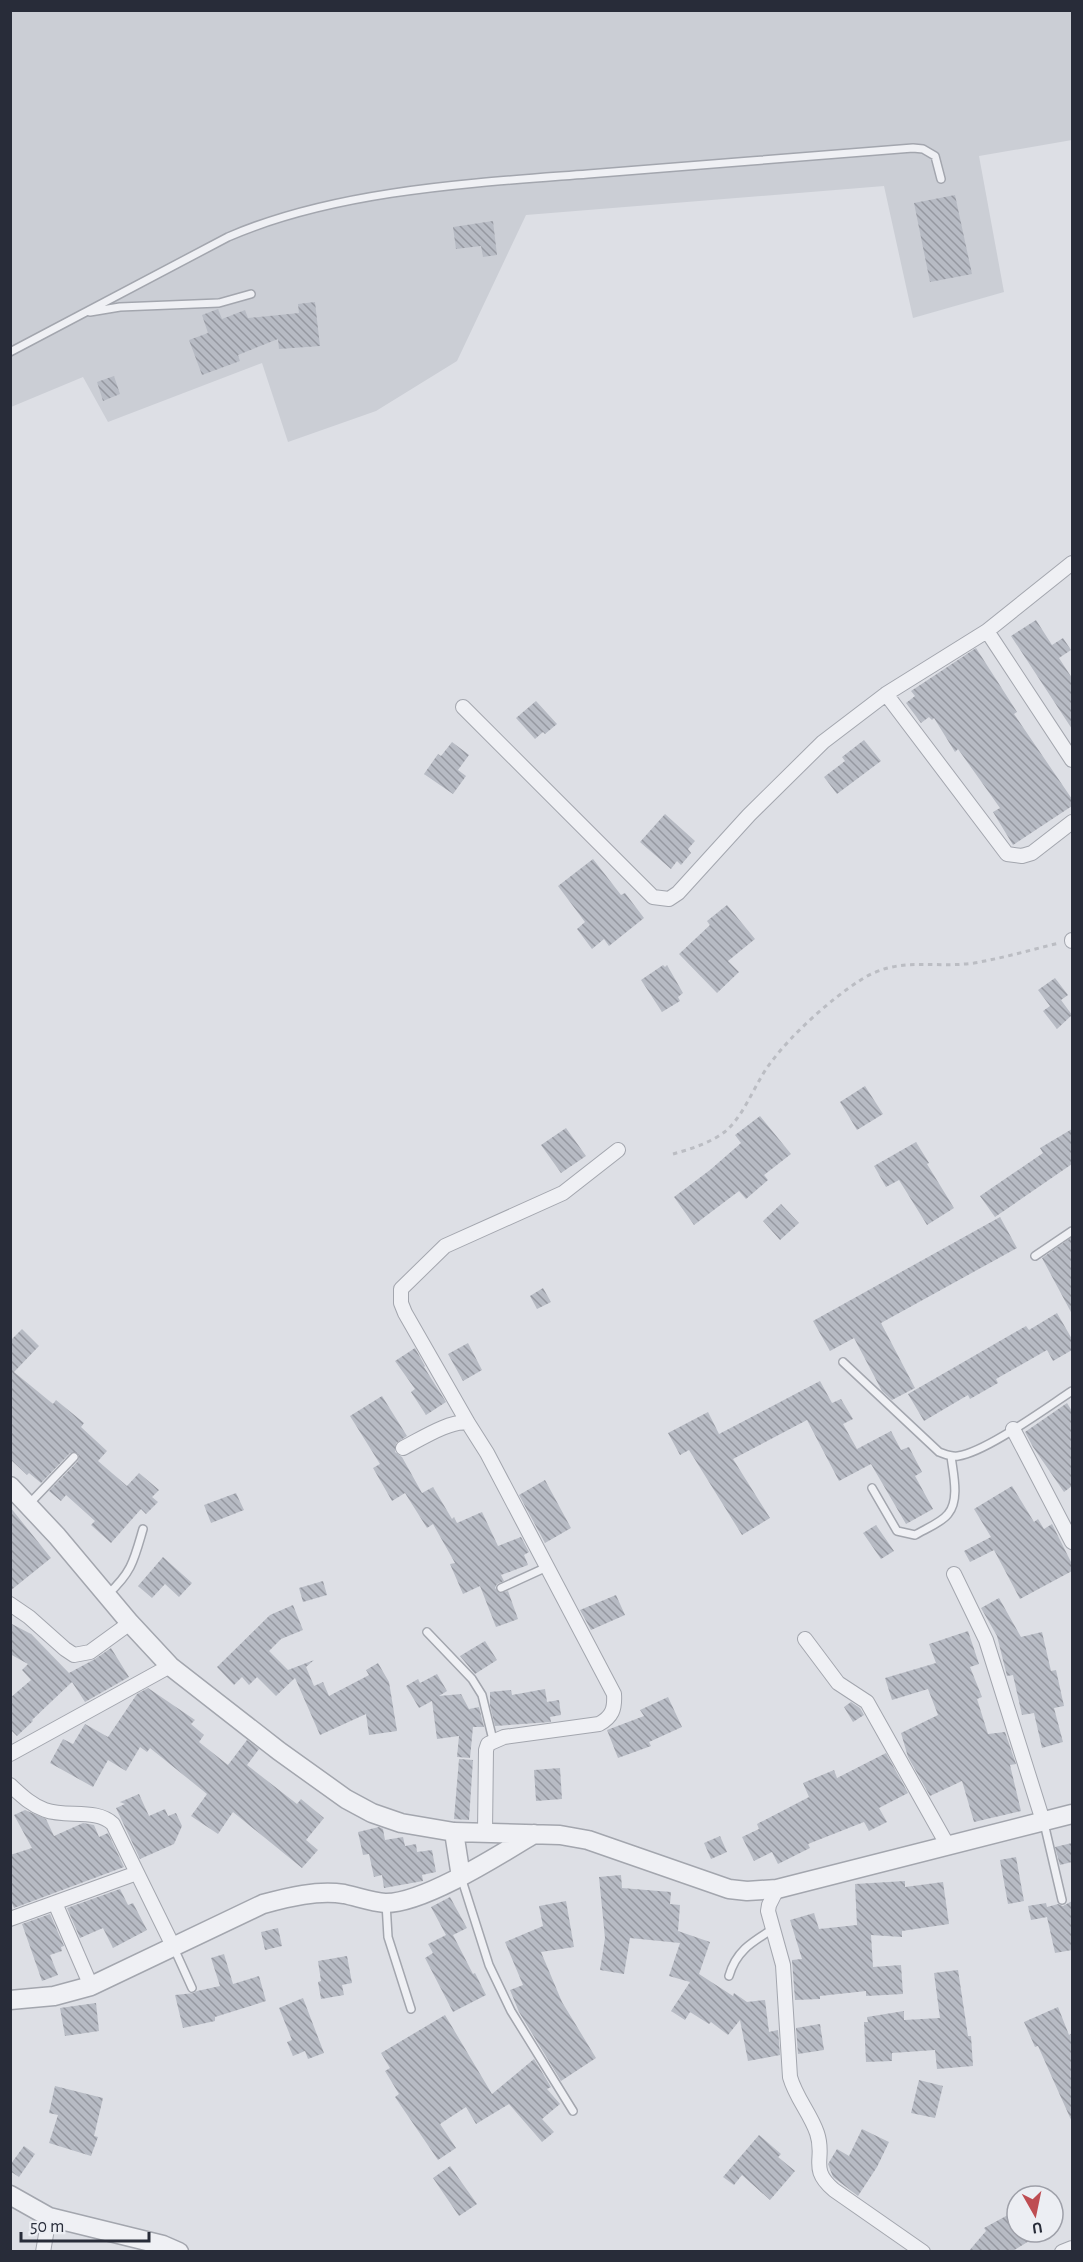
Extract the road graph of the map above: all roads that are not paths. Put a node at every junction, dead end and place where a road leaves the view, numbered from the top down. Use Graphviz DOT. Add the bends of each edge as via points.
graph roads {
  1 [pos="941,179"];
  2 [pos="251,294"];
  3 [pos="84,313"];
  4 [pos="10,352"];
  5 [pos="1072,563"];
  6 [pos="987,631"];
  7 [pos="886,694"];
  8 [pos="463,707"];
  9 [pos="1072,760"];
  10 [pos="1072,822"];
  11 [pos="618,1150"];
  12 [pos="1072,1232"];
  13 [pos="1035,1256"];
  14 [pos="843,1362"];
  15 [pos="1072,1390"];
  16 [pos="468,1423"];
  17 [pos="1013,1429"];
  18 [pos="403,1448"];
  19 [pos="951,1456"];
  20 [pos="74,1457"];
  21 [pos="10,1485"];
  22 [pos="872,1488"];
  23 [pos="30,1504"];
  24 [pos="143,1529"];
  25 [pos="1072,1542"];
  26 [pos="547,1567"];
  27 [pos="954,1574"];
  28 [pos="501,1588"];
  29 [pos="107,1595"];
  30 [pos="10,1604"];
  31 [pos="130,1623"];
  32 [pos="427,1632"];
  33 [pos="805,1639"];
  34 [pos="170,1666"];
  35 [pos="494,1740"];
  36 [pos="10,1754"];
  37 [pos="10,1785"];
  38 [pos="1072,1814"];
  39 [pos="1043,1821"];
  40 [pos="454,1832"];
  41 [pos="484,1832"];
  42 [pos="534,1834"];
  43 [pos="948,1846"];
  44 [pos="136,1873"];
  45 [pos="461,1876"];
  46 [pos="777,1890"];
  47 [pos="1062,1900"];
  48 [pos="55,1903"];
  49 [pos="386,1903"];
  50 [pos="10,1919"];
  51 [pos="773,1929"];
  52 [pos="173,1946"];
  53 [pos="729,1976"];
  54 [pos="91,1986"];
  55 [pos="192,1988"];
  56 [pos="10,2000"];
  57 [pos="411,2008"];
  58 [pos="573,2111"];
  59 [pos="10,2195"];
  60 [pos="49,2217"];
  61 [pos="1072,2248"];
  62 [pos="43,2252"];
  63 [pos="179,2252"];
  64 [pos="923,2252"];
  65 [pos="1062,2252"];
  1 -- 3 [label="lane" via="935,156 913,148 477,182 404,193 333,205 258,224"];
  2 -- 3 [label="lane" via="219,303 120,307"];
  3 -- 4 [label="lane"];
  5 -- 6 [label="street"];
  6 -- 7 [label="street"];
  6 -- 9 [label="street"];
  7 -- 8 [label="street" via="824,742 669,899 653,897"];
  7 -- 10 [label="street" via="1007,854 1032,853"];
  11 -- 16 [label="street" via="563,1193 445,1246 401,1289 405,1313"];
  12 -- 13 [label="lane"];
  14 -- 19 [label="lane" via="939,1452"];
  15 -- 17 [label="lane"];
  16 -- 18 [label="street" via="453,1424"];
  16 -- 26 [label="street"];
  17 -- 19 [label="lane" via="978,1449"];
  17 -- 25 [label="street"];
  19 -- 22 [label="lane" via="953,1505 948,1515 915,1535 897,1531"];
  20 -- 23 [label="lane"];
  21 -- 23 [label="street"];
  23 -- 29 [label="street"];
  24 -- 29 [label="lane" via="132,1567"];
  26 -- 28 [label="lane"];
  26 -- 35 [label="street" via="614,1694 615,1706 599,1725"];
  27 -- 39 [label="street" via="986,1640"];
  29 -- 31 [label="street"];
  30 -- 31 [label="street" via="74,1655 90,1652"];
  31 -- 34 [label="street"];
  32 -- 35 [label="lane" via="482,1695"];
  33 -- 43 [label="street" via="838,1683 867,1702"];
  34 -- 36 [label="street"];
  34 -- 40 [label="street" via="346,1799 372,1814 401,1823"];
  35 -- 41 [label="street" via="486,1750"];
  37 -- 44 [label="street" via="45,1810 107,1818"];
  38 -- 39 [label="street"];
  39 -- 43 [label="street"];
  39 -- 47 [label="lane"];
  40 -- 41 [label="street"];
  40 -- 45 [label="street"];
  41 -- 42 [label="street"];
  42 -- 45 [label="street"];
  42 -- 46 [label="street" via="588,1840 729,1889"];
  43 -- 46 [label="street"];
  44 -- 48 [label="street"];
  44 -- 52 [label="street"];
  45 -- 49 [label="street" via="413,1898"];
  45 -- 58 [label="lane" via="489,1965 511,2011"];
  46 -- 51 [label="street" via="769,1905"];
  48 -- 50 [label="street"];
  48 -- 54 [label="street"];
  49 -- 52 [label="street" via="343,1894 287,1897 262,1904"];
  49 -- 57 [label="lane" via="388,1937"];
  51 -- 53 [label="lane" via="739,1954"];
  51 -- 64 [label="street" via="783,1965 790,2077 817,2133 819,2172 834,2190"];
  52 -- 54 [label="street"];
  52 -- 55 [label="lane"];
  54 -- 56 [label="street" via="54,1996"];
  59 -- 60 [label="street"];
  60 -- 62 [label="street"];
  60 -- 63 [label="street"];
  61 -- 65 [label="street"];
}
